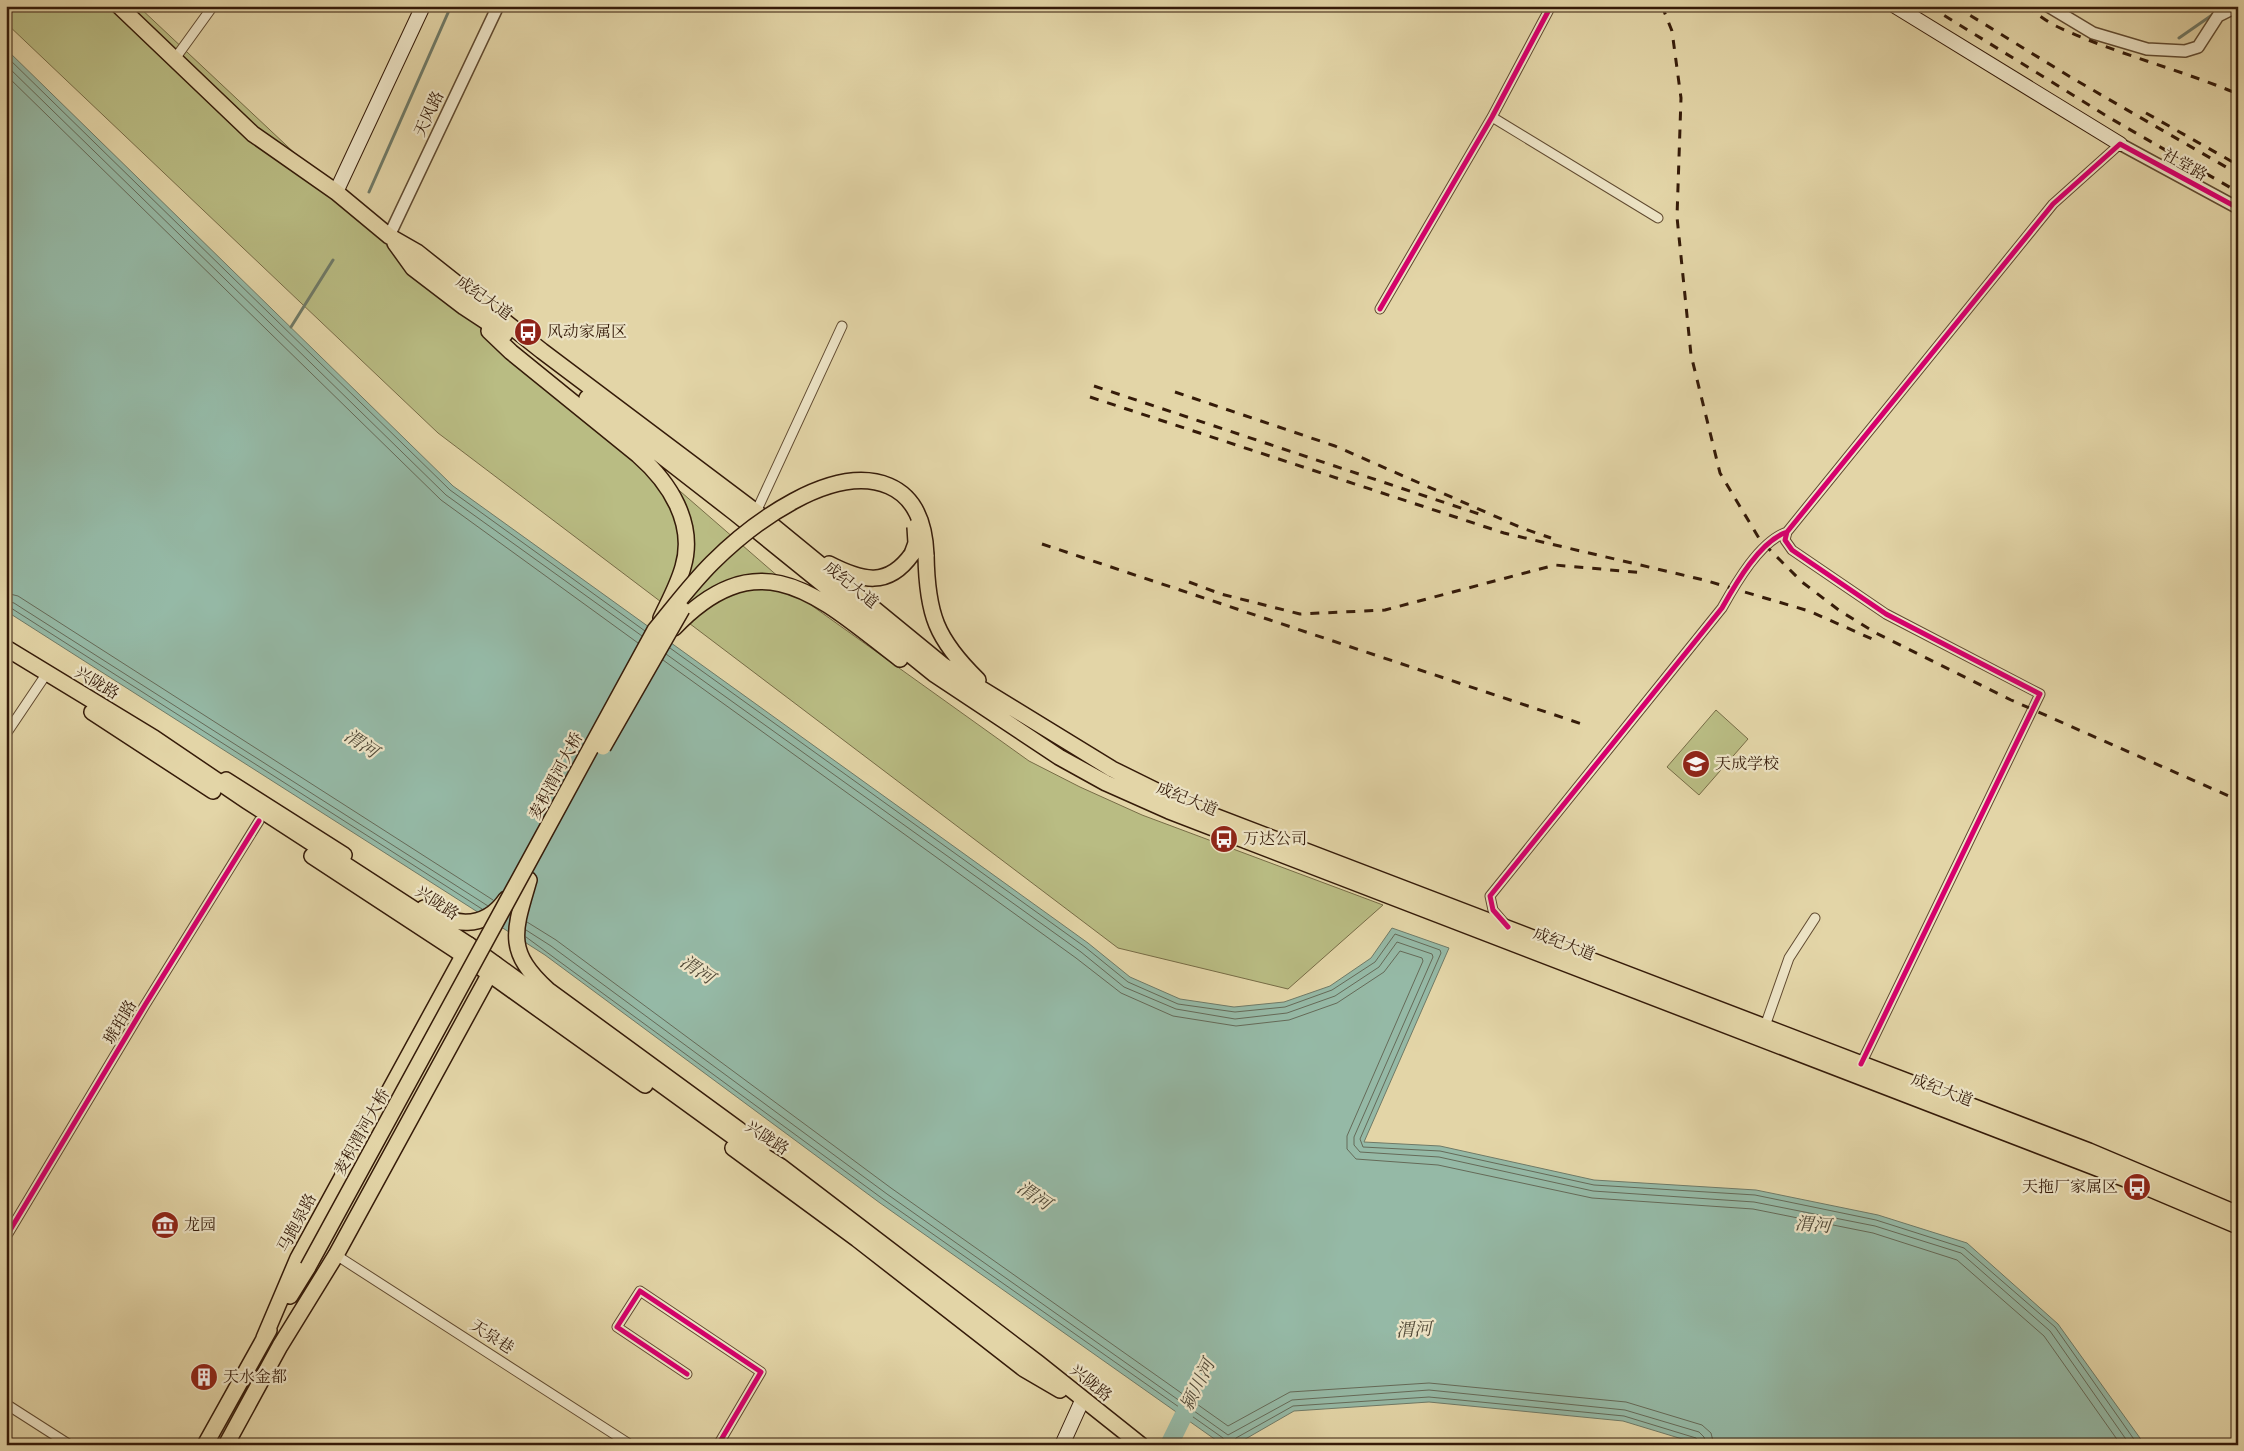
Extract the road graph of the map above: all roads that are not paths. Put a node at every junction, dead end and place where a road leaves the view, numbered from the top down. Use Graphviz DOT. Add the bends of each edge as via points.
graph roads {
  1 [pos="119,6"];
  2 [pos="213,6"];
  3 [pos="423,6"];
  4 [pos="498,6"];
  5 [pos="1551,6"];
  6 [pos="1895,6"];
  7 [pos="2048,6"];
  8 [pos="2238,6"];
  9 [pos="174,60"];
  10 [pos="1492,117"];
  11 [pos="2120,144"];
  12 [pos="336,192"];
  13 [pos="2238,208"];
  14 [pos="1658,218"];
  15 [pos="390,236"];
  16 [pos="464,307"];
  17 [pos="1380,309"];
  18 [pos="842,326"];
  19 [pos="756,512"];
  20 [pos="1787,532"];
  21 [pos="803,551"];
  22 [pos="919,555"];
  23 [pos="660,634"];
  24 [pos="6,648"];
  25 [pos="6,659"];
  26 [pos="44,677"];
  27 [pos="1001,702"];
  28 [pos="6,734"];
  29 [pos="154,738"];
  30 [pos="1059,756"];
  31 [pos="259,821"];
  32 [pos="525,879"];
  33 [pos="1815,918"];
  34 [pos="1508,927"];
  35 [pos="466,950"];
  36 [pos="493,968"];
  37 [pos="1764,1026"];
  38 [pos="1862,1064"];
  39 [pos="780,1166"];
  40 [pos="2238,1214"];
  41 [pos="2238,1226"];
  42 [pos="6,1237"];
  43 [pos="336,1255"];
  44 [pos="311,1270"];
  45 [pos="264,1338"];
  46 [pos="280,1346"];
  47 [pos="687,1374"];
  48 [pos="6,1404"];
  49 [pos="1084,1405"];
  50 [pos="1106,1418"];
  51 [pos="628,1444"];
  52 [pos="70,1445"];
  53 [pos="205,1445"];
  54 [pos="226,1445"];
  55 [pos="718,1445"];
  56 [pos="1062,1445"];
  57 [pos="1070,1445"];
  58 [pos="1141,1445"];
  1 -- 9 [label="main road, 成纪大道"];
  2 -- 9 [label="street"];
  3 -- 12 [label="main road"];
  4 -- 15 [label="street, 天风路"];
  5 -- 10 [label="street"];
  6 -- 11 [label="main road, 社堂路"];
  7 -- 8 [label="street" via="2093,33 2147,49 2185,52 2198,47 2218,16"];
  9 -- 12 [label="main road, 成纪大道" via="253,134"];
  10 -- 14 [label="street"];
  10 -- 17 [label="street"];
  11 -- 13 [label="street, 社堂路"];
  11 -- 20 [label="street" via="2053,204"];
  12 -- 15 [label="main road, 成纪大道"];
  15 -- 16 [label="main road, 成纪大道" via="413,268"];
  15 -- 19 [label="main road, 成纪大道" via="417,252"];
  16 -- 23 [label="main road, bridge" via="511,352 656,470 677,501 683,520 684,565"];
  16 -- 30 [label="main road, 成纪大道" via="503,332 934,674"];
  18 -- 19 [label="street"];
  19 -- 21 [label="main road, 成纪大道"];
  20 -- 34 [label="street" via="1776,536 1738,578 1722,608 1490,896 1493,910"];
  20 -- 38 [label="street" via="1785,540 1792,550 1886,614 2040,694"];
  21 -- 22 [label="main road" via="864,579 894,573"];
  21 -- 27 [label="main road, 成纪大道" via="944,666"];
  22 -- 23 [label="main road, 麦积渭河大桥, bridge" via="922,523 906,496 896,489 870,481 839,484 816,491 739,538 689,587"];
  22 -- 27 [label="main road, 麦积渭河大桥" via="930,611 939,632 955,657"];
  23 -- 30 [label="main road, bridge" via="713,594 748,582 785,584 821,600 937,688 1008,735"];
  23 -- 32 [label="main road, 麦积渭河大桥, bridge"];
  24 -- 26 [label="main road, 兴陇路"];
  25 -- 26 [label="main road, 兴陇路"];
  26 -- 28 [label="street"];
  26 -- 29 [label="main road, 兴陇路"];
  26 -- 31 [label="main road, 兴陇路"];
  27 -- 34 [label="main road, 成纪大道" via="1148,788 1342,866"];
  29 -- 32 [label="main road, bridge" via="251,794 416,903 454,923 468,923 492,913"];
  29 -- 35 [label="main road, 兴陇路"];
  30 -- 41 [label="main road, 成纪大道" via="1106,783 1169,812 2122,1177"];
  31 -- 35 [label="main road, 兴陇路"];
  31 -- 42 [label="street, 琥珀路"];
  32 -- 39 [label="main road" via="516,933 523,964 548,990 738,1129"];
  32 -- 44 [label="main road, 麦积渭河大桥"];
  33 -- 37 [label="street" via="1789,958"];
  34 -- 37 [label="main road, 成纪大道"];
  35 -- 36 [label="main road, 兴陇路"];
  35 -- 45 [label="main road, 马跑泉路" via="298,1258"];
  36 -- 39 [label="main road, 兴陇路" via="735,1138"];
  36 -- 43 [label="main road"];
  36 -- 49 [label="main road, 兴陇路" via="850,1233 1024,1369"];
  37 -- 38 [label="main road, 成纪大道"];
  38 -- 40 [label="main road, 成纪大道" via="2089,1151"];
  39 -- 50 [label="main road, 兴陇路"];
  43 -- 46 [label="main road"];
  43 -- 51 [label="street, 天泉巷"];
  44 -- 45 [label="main road, 马跑泉路"];
  44 -- 46 [label="main road"];
  45 -- 53 [label="main road, 马跑泉路"];
  46 -- 54 [label="main road"];
  47 -- 55 [label="street" via="617,1327 640,1291 761,1372"];
  48 -- 52 [label="street"];
  49 -- 50 [label="main road, 兴陇路"];
  49 -- 56 [label="main road"];
  49 -- 57 [label="main road"];
  50 -- 58 [label="main road"];
}
